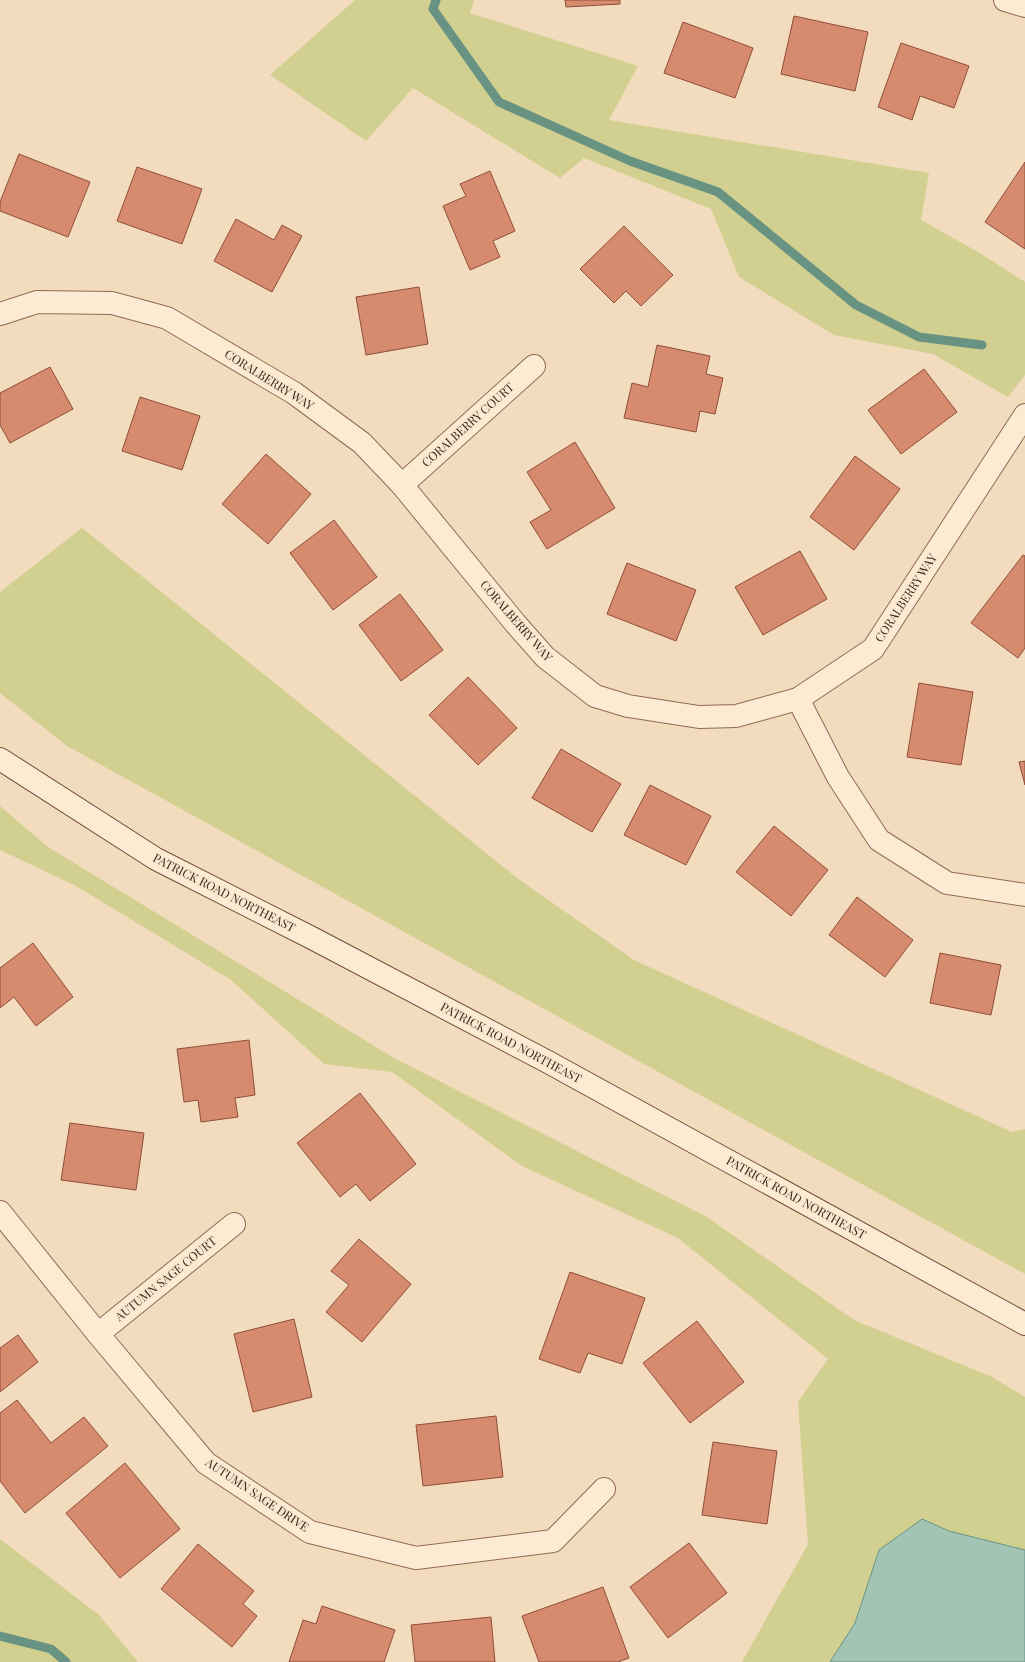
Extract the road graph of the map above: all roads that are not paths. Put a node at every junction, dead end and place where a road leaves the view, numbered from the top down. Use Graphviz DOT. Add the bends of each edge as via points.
graph roads {
  1 [pos="1005,0"];
  2 [pos="1025,6"];
  3 [pos="0,314"];
  4 [pos="534,366"];
  5 [pos="1025,415"];
  6 [pos="402,485"];
  7 [pos="798,699"];
  8 [pos="0,759"];
  9 [pos="1025,896"];
  10 [pos="0,1212"];
  11 [pos="234,1224"];
  12 [pos="1025,1324"];
  13 [pos="98,1334"];
  14 [pos="604,1489"];
  1 -- 2 [label="street"];
  3 -- 6 [label="street, CORALBERRY WAY" via="37,302 112,303 167,318 294,394 362,443"];
  4 -- 6 [label="street, CORALBERRY COURT"];
  5 -- 7 [label="street, CORALBERRY WAY" via="873,649"];
  6 -- 7 [label="street, CORALBERRY WAY" via="545,657 595,696 628,706 698,717 736,716"];
  7 -- 9 [label="street" via="838,777 878,840 947,883"];
  8 -- 12 [label="street, PATRICK ROAD NORTHEAST" via="156,859 548,1062"];
  10 -- 13 [label="street, AUTUMN SAGE DRIVE"];
  11 -- 13 [label="street, AUTUMN SAGE COURT"];
  13 -- 14 [label="street, AUTUMN SAGE DRIVE" via="206,1463 310,1532 416,1558 553,1541"];
}
